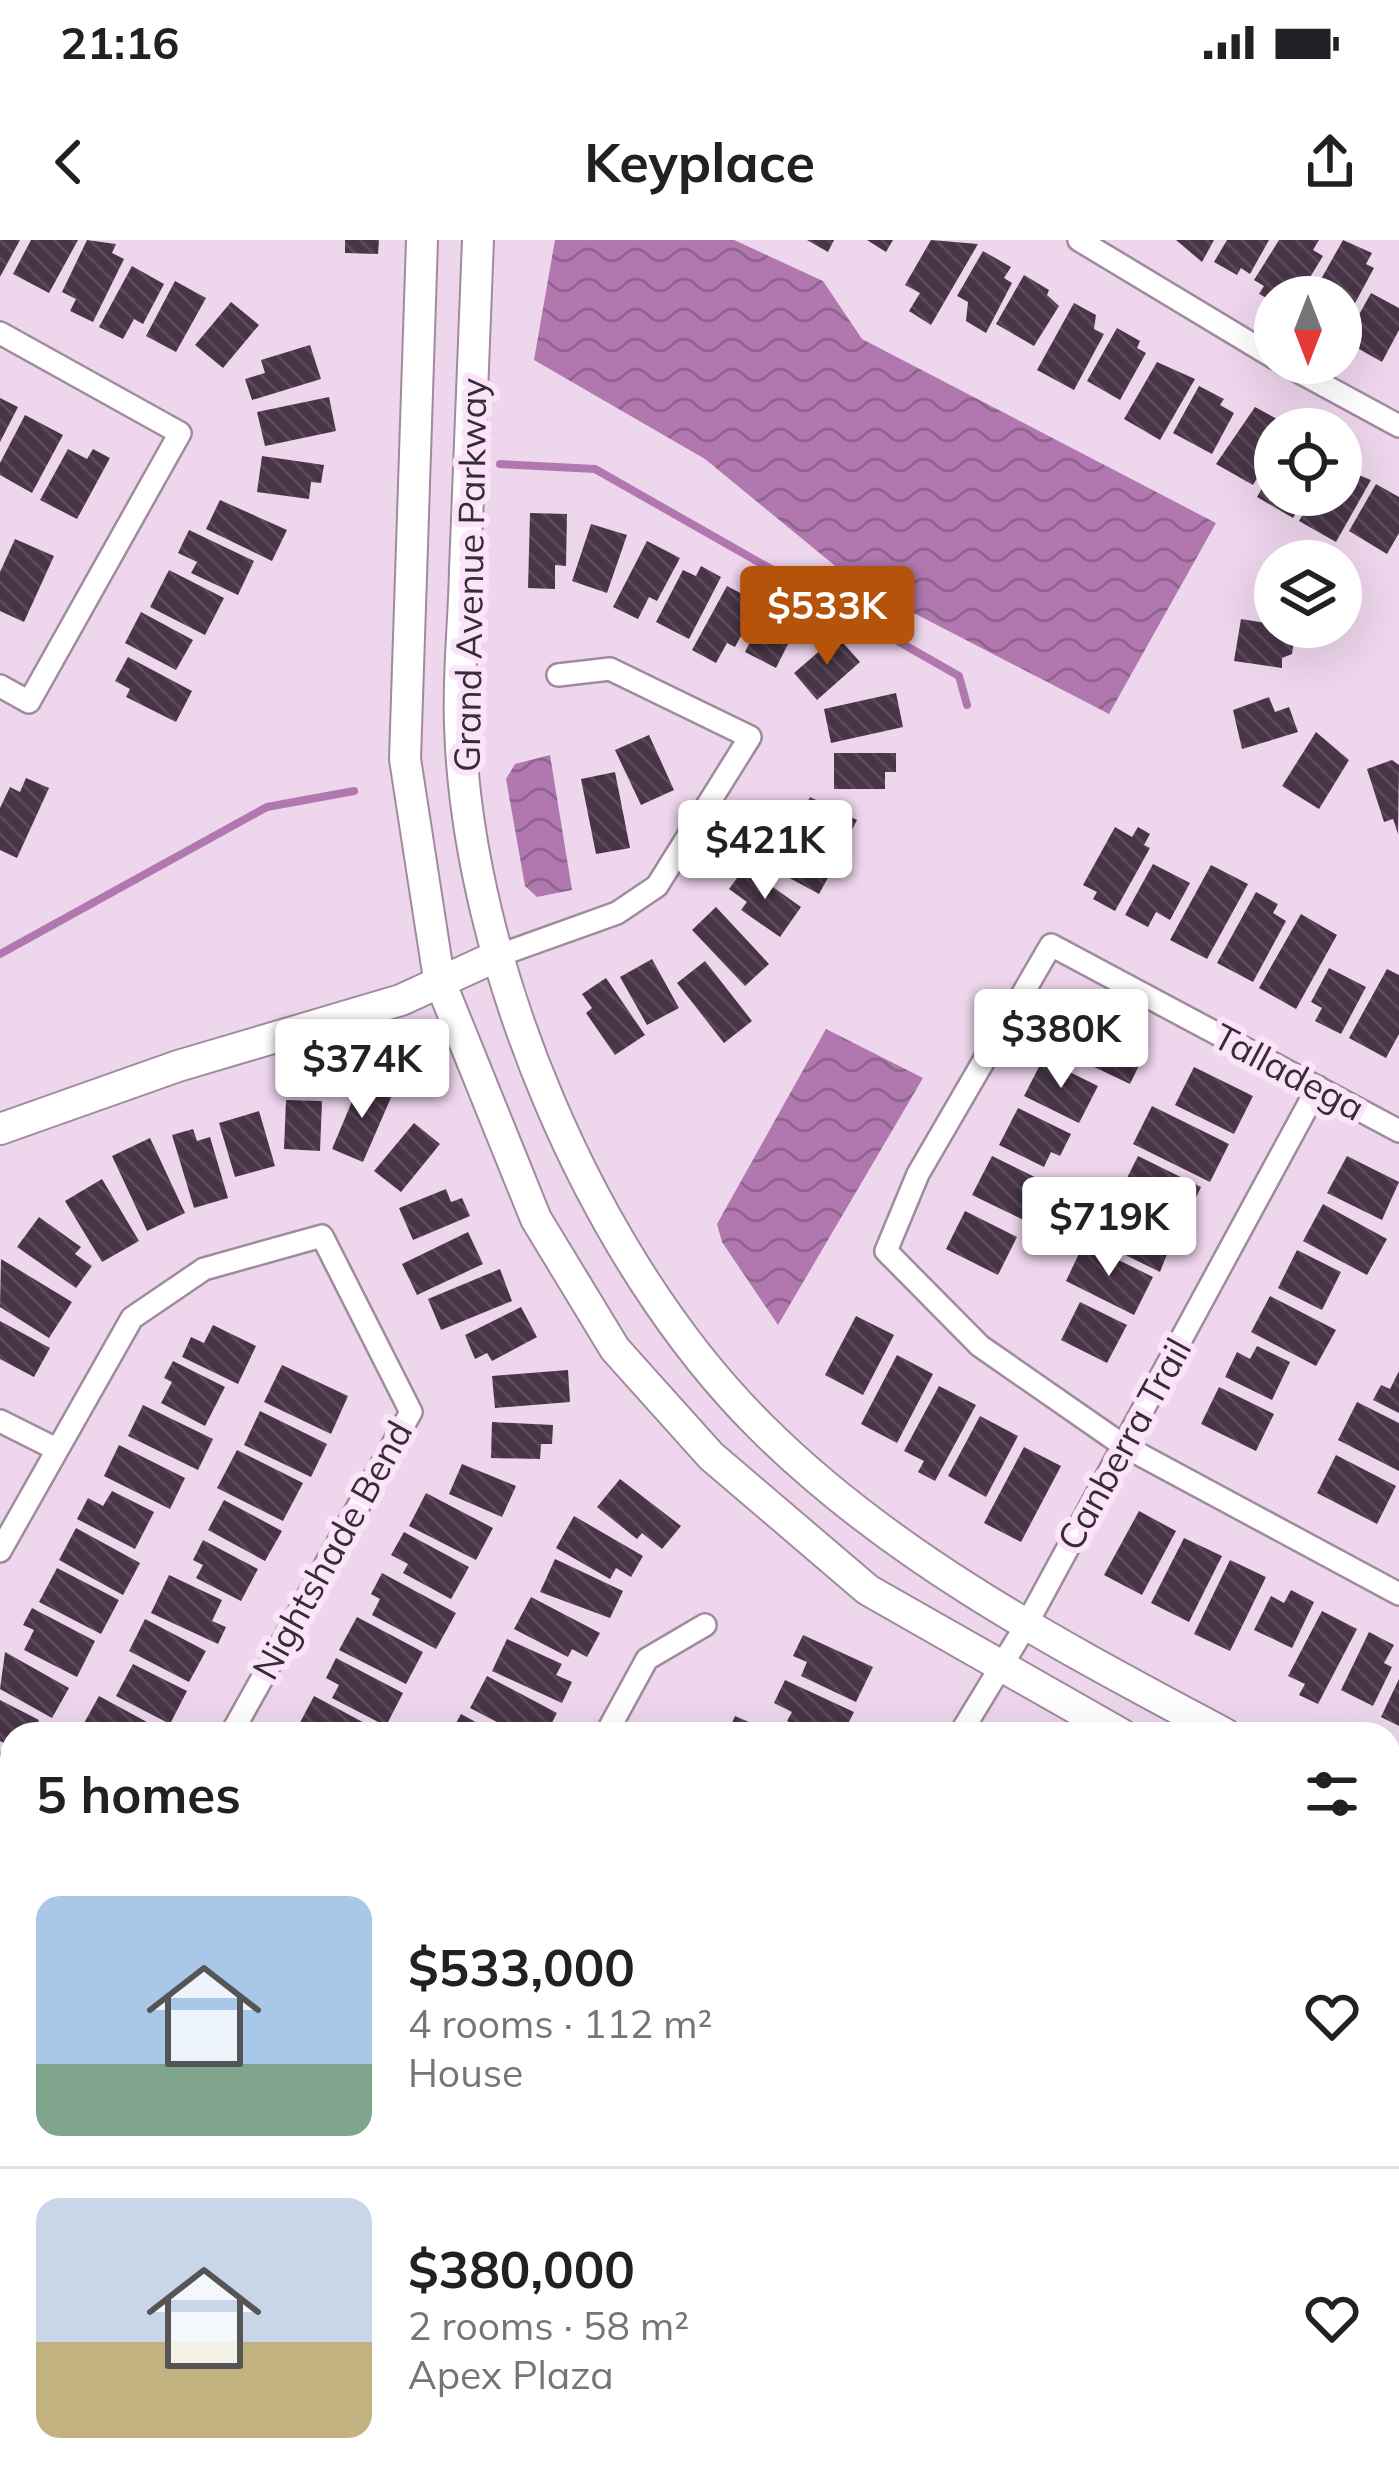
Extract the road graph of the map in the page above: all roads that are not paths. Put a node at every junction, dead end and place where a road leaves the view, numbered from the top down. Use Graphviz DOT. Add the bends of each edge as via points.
graph roads {
  1 [pos="422,240"];
  2 [pos="478,240"];
  3 [pos="1079,240"];
  4 [pos="0,333"];
  5 [pos="1254,345"];
  6 [pos="1321,384"];
  7 [pos="1399,427"];
  8 [pos="558,675"];
  9 [pos="0,686"];
  10 [pos="497,956"];
  11 [pos="439,979"];
  12 [pos="1318,1087"];
  13 [pos="0,1129"];
  14 [pos="1399,1131"];
  15 [pos="0,1421"];
  16 [pos="1124,1446"];
  17 [pos="56,1449"];
  18 [pos="0,1551"];
  19 [pos="1399,1594"];
  20 [pos="705,1624"];
  21 [pos="1025,1627"];
  22 [pos="998,1667"];
  23 [pos="238,1722"];
  24 [pos="617,1722"];
  25 [pos="967,1722"];
  26 [pos="1099,1722"];
  27 [pos="1203,1722"];
  1 -- 11 [label="street, Grand Avenue Parkway" via="405,759"];
  2 -- 10 [label="street, Grand Avenue Parkway" via="460,725 471,835"];
  3 -- 5 [label="street"];
  4 -- 9 [label="street" via="180,433 28,702"];
  6 -- 7 [label="street"];
  8 -- 10 [label="street" via="610,669 750,736 657,886 617,913"];
  10 -- 11 [label="street"];
  10 -- 21 [label="street, Grand Avenue Parkway" via="578,1162 655,1300 760,1426 874,1523"];
  11 -- 13 [label="street" via="401,1000"];
  11 -- 22 [label="street, Grand Avenue Parkway" via="536,1219 615,1348 711,1456 868,1590"];
  12 -- 14 [label="street, Talladega"];
  12 -- 16 [label="street, Canberra Trail"];
  12 -- 16 [label="street, Talladega" via="1051,945 917,1174 886,1251 980,1346"];
  15 -- 17 [label="street"];
  16 -- 19 [label="street"];
  16 -- 21 [label="street, Canberra Trail"];
  17 -- 18 [label="street"];
  17 -- 23 [label="street, Nightshade Bend" via="132,1318 164,1292 204,1269 322,1236 411,1412"];
  20 -- 24 [label="street" via="647,1659"];
  21 -- 22 [label="street, Canberra Trail"];
  21 -- 27 [label="street, Grand Avenue Parkway"];
  22 -- 25 [label="street, Canberra Trail"];
  22 -- 26 [label="street, Grand Avenue Parkway"];
}
